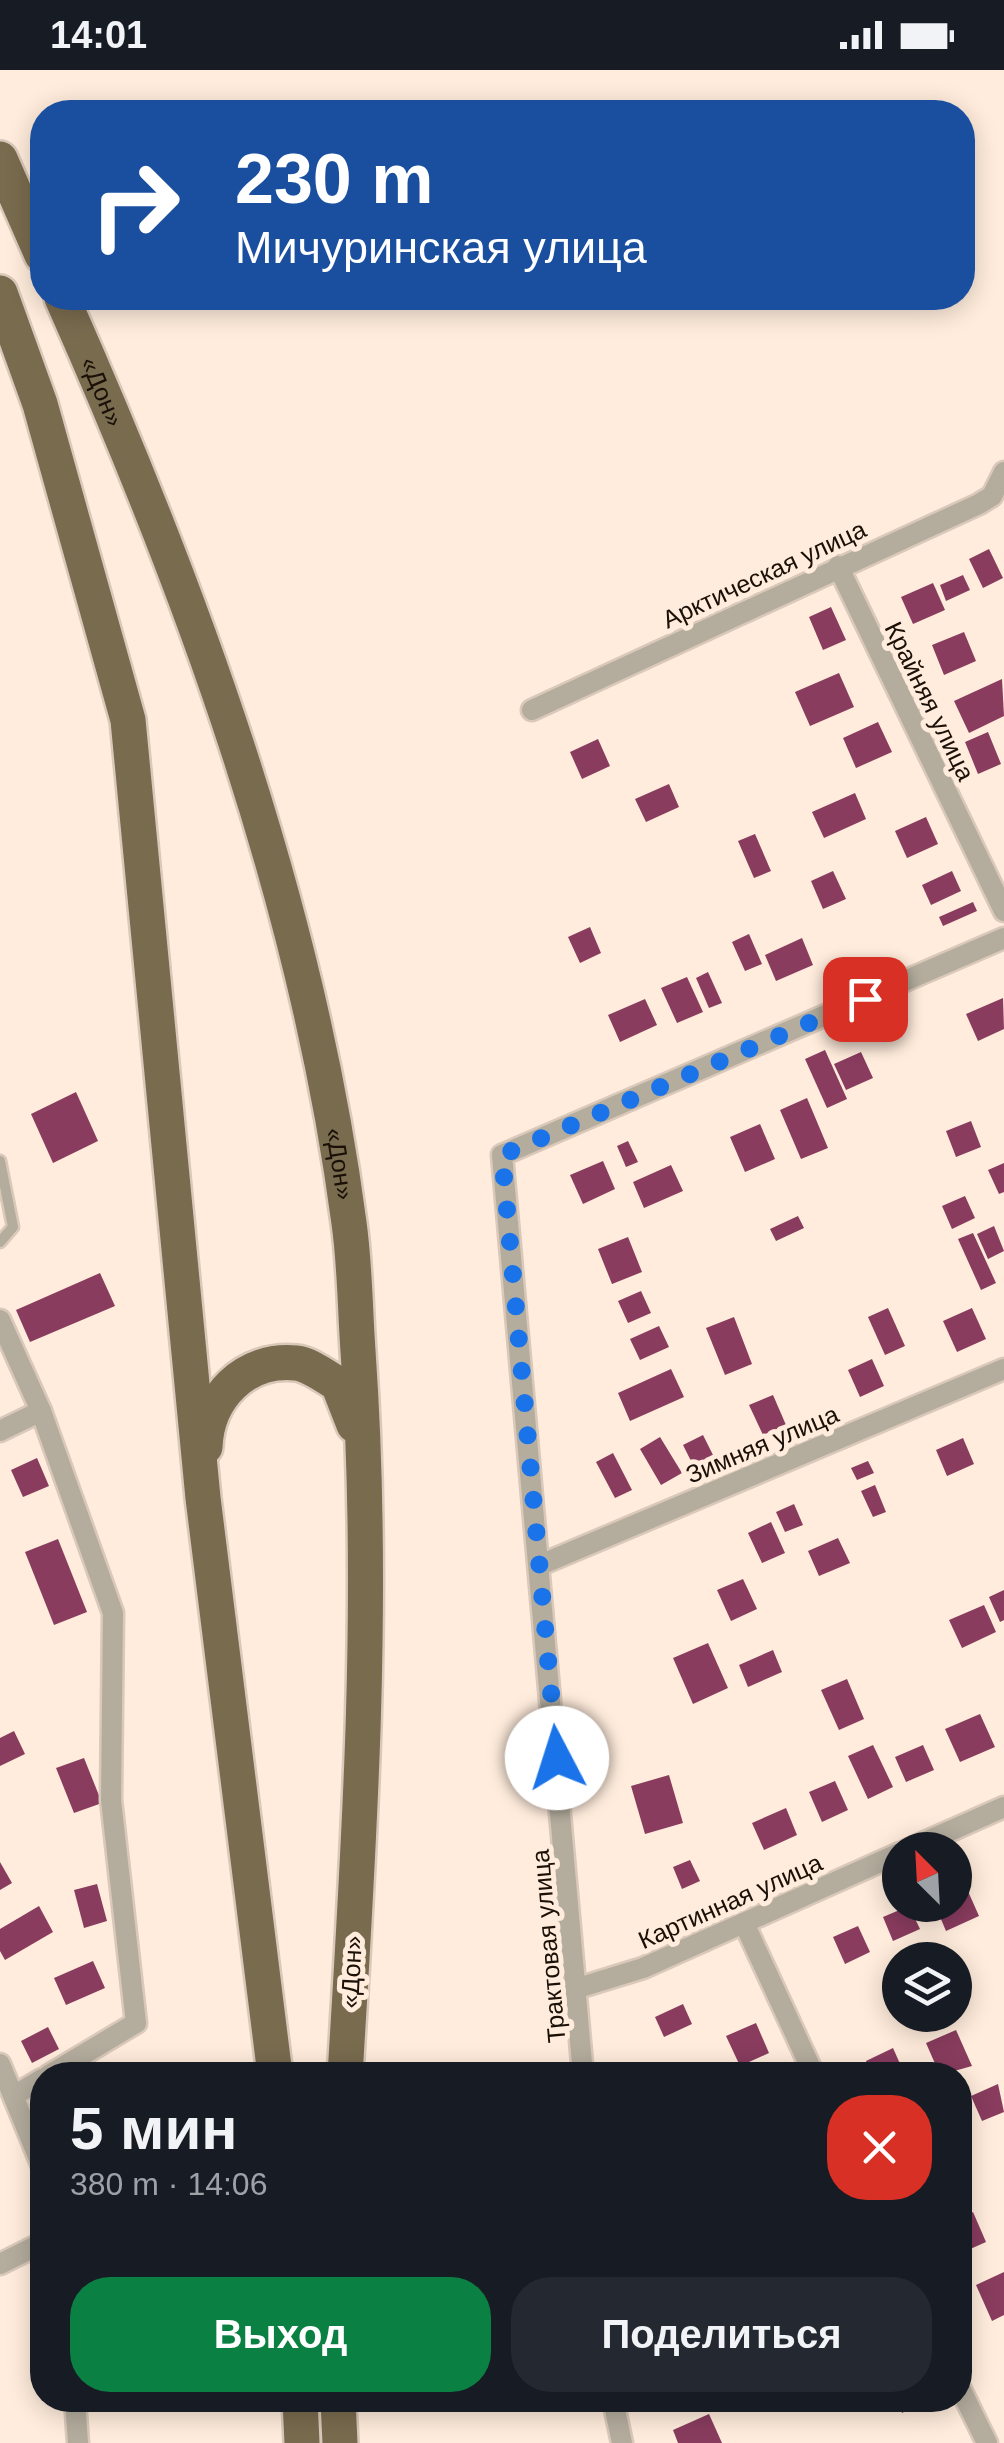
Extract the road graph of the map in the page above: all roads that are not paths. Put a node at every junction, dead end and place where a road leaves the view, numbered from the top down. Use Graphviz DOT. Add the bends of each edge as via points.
graph roads {
  1 [pos="0,159"];
  2 [pos="30,227"];
  3 [pos="0,293"];
  4 [pos="67,310"];
  5 [pos="1004,472"];
  6 [pos="838,566"];
  7 [pos="532,710"];
  8 [pos="1004,911"];
  9 [pos="1004,938"];
  10 [pos="0,1161"];
  11 [pos="0,1242"];
  12 [pos="0,1320"];
  13 [pos="1004,1369"];
  14 [pos="41,1411"];
  15 [pos="0,1430"];
  16 [pos="365,1454"];
  17 [pos="203,1498"];
  18 [pos="540,1565"];
  19 [pos="1004,1807"];
  20 [pos="948,1832"];
  21 [pos="882,1861"];
  22 [pos="744,1923"];
  23 [pos="578,1988"];
  24 [pos="71,2062"];
  25 [pos="274,2062"];
  26 [pos="346,2062"];
  27 [pos="582,2062"];
  28 [pos="808,2062"];
  29 [pos="0,2064"];
  30 [pos="30,2086"];
  31 [pos="15,2095"];
  32 [pos="30,2134"];
  33 [pos="30,2249"];
  34 [pos="0,2264"];
  35 [pos="76,2412"];
  36 [pos="301,2412"];
  37 [pos="339,2412"];
  38 [pos="616,2412"];
  39 [pos="972,2412"];
  40 [pos="78,2443"];
  41 [pos="302,2443"];
  42 [pos="340,2443"];
  43 [pos="622,2443"];
  44 [pos="987,2443"];
  1 -- 2 [label="highway"];
  3 -- 17 [label="highway" via="40,404 128,720"];
  4 -- 16 [label="highway, «Дон»" via="216,687 314,1014 350,1226"];
  5 -- 6 [label="street, Арктическая улица" via="992,496 979,504"];
  6 -- 7 [label="street, Арктическая улица"];
  6 -- 8 [label="street, Крайняя улица"];
  9 -- 18 [label="street, Трактовая улица" via="502,1155"];
  10 -- 11 [label="lane" via="13,1227"];
  12 -- 14 [label="street"];
  13 -- 18 [label="street, Зимняя улица"];
  14 -- 15 [label="street"];
  14 -- 24 [label="street" via="114,1612 111,1800 137,2003 136,2023"];
  16 -- 17 [label="highway" via="338,1384 298,1363 252,1367 223,1392 206,1429"];
  16 -- 26 [label="highway, «Дон»" via="364,1674"];
  17 -- 25 [label="highway"];
  18 -- 23 [label="street, Трактовая улица"];
  19 -- 20 [label="street"];
  21 -- 22 [label="street, Картинная улица"];
  22 -- 23 [label="street, Картинная улица" via="643,1968"];
  22 -- 28 [label="street"];
  23 -- 27 [label="street, Трактовая улица"];
  29 -- 31 [label="street"];
  30 -- 31 [label="street"];
  31 -- 32 [label="street"];
  33 -- 34 [label="street"];
  35 -- 40 [label="street"];
  36 -- 41 [label="highway"];
  37 -- 42 [label="highway"];
  38 -- 43 [label="street"];
  39 -- 44 [label="street"];
}
